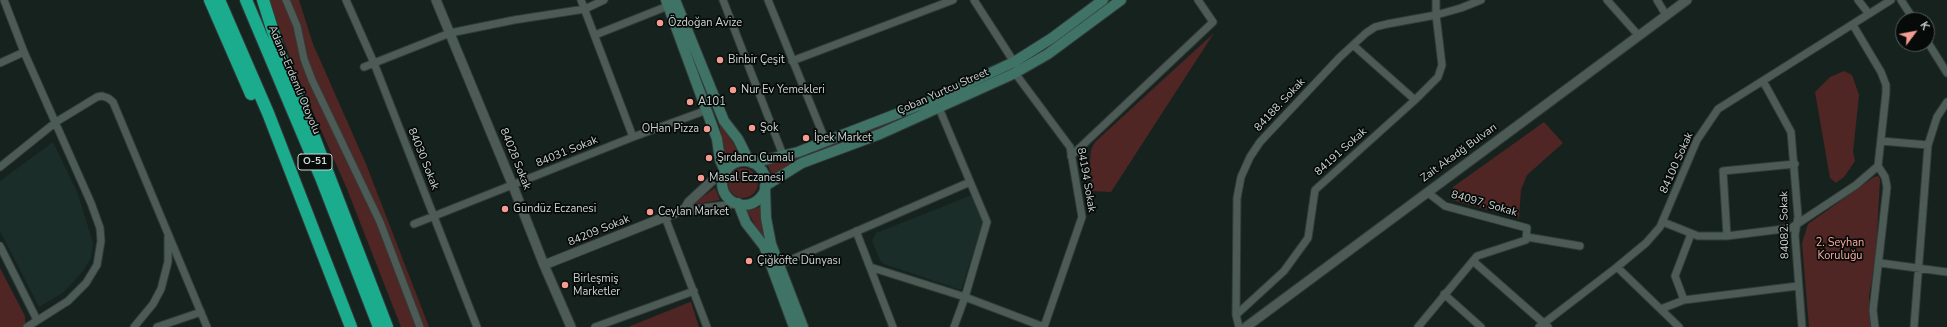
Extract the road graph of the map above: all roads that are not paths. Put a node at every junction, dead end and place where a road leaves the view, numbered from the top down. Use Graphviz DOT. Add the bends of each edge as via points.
graph roads {
  1 [pos="4,0"];
  2 [pos="210,0"];
  3 [pos="219,0"];
  4 [pos="246,0"];
  5 [pos="264,0"];
  6 [pos="286,0"];
  7 [pos="346,0"];
  8 [pos="436,0"];
  9 [pos="581,0"];
  10 [pos="604,0"];
  11 [pos="723,0"];
  12 [pos="768,0"];
  13 [pos="953,0"];
  14 [pos="974,0"];
  15 [pos="1103,0"];
  16 [pos="1121,0"];
  17 [pos="1198,0"];
  18 [pos="1436,0"];
  19 [pos="1481,0"];
  20 [pos="1607,0"];
  21 [pos="1657,0"];
  22 [pos="1687,0"];
  23 [pos="1858,0"];
  24 [pos="1891,0"];
  25 [pos="1901,0"];
  26 [pos="670,2"];
  27 [pos="585,9"];
  28 [pos="1909,12"];
  29 [pos="1869,14"];
  30 [pos="1436,15"];
  31 [pos="1666,15"];
  32 [pos="1853,25"];
  33 [pos="450,33"];
  34 [pos="595,36"];
  35 [pos="1639,36"];
  36 [pos="1353,45"];
  37 [pos="24,52"];
  38 [pos="1934,52"];
  39 [pos="792,61"];
  40 [pos="1014,62"];
  41 [pos="0,63"];
  42 [pos="374,63"];
  43 [pos="364,67"];
  44 [pos="1015,73"];
  45 [pos="1947,73"];
  46 [pos="1763,81"];
  47 [pos="1415,100"];
  48 [pos="1947,102"];
  49 [pos="939,108"];
  50 [pos="707,110"];
  51 [pos="56,122"];
  52 [pos="633,137"];
  53 [pos="1881,141"];
  54 [pos="826,142"];
  55 [pos="1928,145"];
  56 [pos="782,155"];
  57 [pos="1071,156"];
  58 [pos="751,162"];
  59 [pos="1795,164"];
  60 [pos="1878,166"];
  61 [pos="0,167"];
  62 [pos="725,173"];
  63 [pos="970,182"];
  64 [pos="513,186"];
  65 [pos="765,188"];
  66 [pos="1427,192"];
  67 [pos="736,203"];
  68 [pos="685,209"];
  69 [pos="434,216"];
  70 [pos="666,217"];
  71 [pos="1663,222"];
  72 [pos="414,224"];
  73 [pos="1797,225"];
  74 [pos="856,231"];
  75 [pos="1691,234"];
  76 [pos="168,235"];
  77 [pos="1727,236"];
  78 [pos="1526,237"];
  79 [pos="0,246"];
  80 [pos="1580,246"];
  81 [pos="1473,261"];
  82 [pos="1880,263"];
  83 [pos="544,265"];
  84 [pos="779,265"];
  85 [pos="1617,267"];
  86 [pos="1918,269"];
  87 [pos="1947,272"];
  88 [pos="1798,286"];
  89 [pos="694,291"];
  90 [pos="1444,294"];
  91 [pos="965,297"];
  92 [pos="1684,300"];
  93 [pos="1661,309"];
  94 [pos="201,312"];
  95 [pos="1236,315"];
  96 [pos="37,320"];
  97 [pos="350,324"];
  98 [pos="1544,326"];
  99 [pos="27,327"];
  100 [pos="134,327"];
  101 [pos="157,327"];
  102 [pos="207,327"];
  103 [pos="379,327"];
  104 [pos="387,327"];
  105 [pos="420,327"];
  106 [pos="477,327"];
  107 [pos="571,327"];
  108 [pos="595,327"];
  109 [pos="707,327"];
  110 [pos="794,327"];
  111 [pos="803,327"];
  112 [pos="893,327"];
  113 [pos="954,327"];
  114 [pos="1044,327"];
  115 [pos="1239,327"];
  116 [pos="1246,327"];
  117 [pos="1418,327"];
  118 [pos="1481,327"];
  119 [pos="1678,327"];
  120 [pos="1802,327"];
  121 [pos="1875,327"];
  122 [pos="1914,327"];
  1 -- 37 [label="street"];
  2 -- 97 [label="highway" via="265,126 316,256 338,306"];
  3 -- 97 [label="highway, O-51" via="268,113"];
  4 -- 103 [label="highway, Adana-Erdemli Otoyolu / O-51" via="322,180"];
  5 -- 104 [label="highway" via="281,57 335,189"];
  6 -- 105 [label="street" via="297,26 304,59 312,80 380,222"];
  7 -- 42 [label="street, 84030 Sokak"];
  8 -- 33 [label="street, 84028 Sokak"];
  9 -- 27 [label="street"];
  10 -- 27 [label="street"];
  11 -- 56 [label="street"];
  12 -- 39 [label="street"];
  13 -- 39 [label="street"];
  14 -- 40 [label="street"];
  15 -- 40 [label="main road, Çoban Yurtcu Street" via="1052,38"];
  16 -- 44 [label="main road, Çoban Yurtcu Street" via="1048,54"];
  17 -- 57 [label="street" via="1213,22"];
  18 -- 30 [label="street, 84191 Sokak"];
  19 -- 30 [label="street, 84188. Sokak"];
  20 -- 35 [label="street"];
  21 -- 31 [label="street"];
  22 -- 31 [label="street, Zait Akadğ Bulvarı"];
  23 -- 29 [label="street"];
  24 -- 29 [label="street, 84100 Sokak"];
  25 -- 28 [label="street"];
  26 -- 34 [label="street"];
  26 -- 50 [label="main road"];
  26 -- 58 [label="main road" via="724,121"];
  27 -- 33 [label="street"];
  27 -- 34 [label="street"];
  29 -- 32 [label="street, 84100 Sokak"];
  30 -- 36 [label="street, 84188. Sokak" via="1375,27"];
  30 -- 47 [label="street, 84191 Sokak" via="1442,65 1438,78"];
  31 -- 35 [label="street, Zait Akadğ Bulvarı"];
  32 -- 46 [label="street, 84100 Sokak"];
  32 -- 53 [label="street" via="1881,72 1886,86"];
  33 -- 42 [label="street"];
  33 -- 64 [label="street, 84028 Sokak"];
  34 -- 52 [label="street"];
  35 -- 66 [label="street, Zait Akadğ Bulvarı"];
  36 -- 47 [label="street"];
  36 -- 95 [label="street, 84188. Sokak" via="1260,142 1241,177 1237,198"];
  37 -- 41 [label="street"];
  37 -- 51 [label="street"];
  38 -- 45 [label="street"];
  39 -- 54 [label="street"];
  40 -- 54 [label="main road, Çoban Yurtcu Street" via="930,101"];
  42 -- 43 [label="street"];
  42 -- 69 [label="street, 84030 Sokak"];
  44 -- 49 [label="main road, Çoban Yurtcu Street"];
  44 -- 57 [label="street, 84194 Sokak" via="1070,147"];
  46 -- 59 [label="street, 84082. Sokak" via="1791,132"];
  46 -- 71 [label="street, 84100 Sokak" via="1718,109 1697,140"];
  47 -- 95 [label="street, 84191 Sokak" via="1315,190 1308,238 1284,271"];
  48 -- 55 [label="street" via="1937,117"];
  49 -- 63 [label="street"];
  49 -- 65 [label="main road, Çoban Yurtcu Street" via="880,134 802,163"];
  50 -- 52 [label="street, 84031 Sokak"];
  50 -- 62 [label="main road"];
  51 -- 61 [label="street"];
  51 -- 76 [label="street" via="97,97 102,96 113,102"];
  51 -- 96 [label="street" via="91,203 100,228 101,241 97,265 86,282 68,301"];
  52 -- 64 [label="street, 84031 Sokak"];
  53 -- 55 [label="street"];
  53 -- 60 [label="street"];
  54 -- 56 [label="main road, Çoban Yurtcu Street"];
  55 -- 86 [label="street"];
  56 -- 58 [label="main road, Çoban Yurtcu Street"];
  57 -- 114 [label="street, 84194 Sokak" via="1082,217"];
  58 -- 62 [label="main road" via="736,162"];
  58 -- 65 [label="main road" via="764,174"];
  59 -- 73 [label="street, 84082. Sokak"];
  59 -- 77 [label="street" via="1723,171"];
  60 -- 73 [label="street" via="1856,185"];
  60 -- 82 [label="street" via="1885,177 1887,187"];
  62 -- 67 [label="main road" via="722,185 724,191"];
  62 -- 68 [label="street" via="715,178"];
  63 -- 74 [label="street"];
  63 -- 91 [label="street" via="987,222"];
  64 -- 69 [label="street, 84031 Sokak"];
  64 -- 83 [label="street, 84028 Sokak"];
  65 -- 67 [label="main road" via="756,201 749,204"];
  65 -- 84 [label="main road" via="767,224"];
  66 -- 78 [label="street, 84097. Sokak" via="1445,206 1527,228"];
  66 -- 116 [label="street, Zait Akadğ Bulvarı"];
  67 -- 68 [label="street" via="694,210"];
  67 -- 110 [label="main road" via="746,223 764,246"];
  68 -- 70 [label="street, 84209 Sokak"];
  69 -- 72 [label="street, 84031 Sokak"];
  69 -- 106 [label="street, 84030 Sokak"];
  70 -- 83 [label="street, 84209 Sokak"];
  70 -- 89 [label="street"];
  71 -- 75 [label="street"];
  71 -- 85 [label="street, 84100 Sokak" via="1646,243"];
  73 -- 77 [label="street" via="1791,228"];
  73 -- 88 [label="street, 84082. Sokak" via="1795,235"];
  74 -- 84 [label="street"];
  74 -- 91 [label="street" via="870,267"];
  74 -- 112 [label="street"];
  75 -- 77 [label="street"];
  75 -- 92 [label="street" via="1675,276"];
  76 -- 94 [label="street"];
  76 -- 100 [label="street" via="168,262 161,289 153,304"];
  78 -- 80 [label="street"];
  78 -- 81 [label="street" via="1526,240 1477,256"];
  79 -- 96 [label="street"];
  81 -- 90 [label="street"];
  81 -- 98 [label="street"];
  82 -- 86 [label="street"];
  82 -- 121 [label="street" via="1874,310"];
  83 -- 107 [label="street, 84028 Sokak"];
  84 -- 111 [label="main road"];
  85 -- 93 [label="street"];
  85 -- 98 [label="street, 84100 Sokak"];
  86 -- 87 [label="street"];
  86 -- 122 [label="street"];
  88 -- 92 [label="street"];
  88 -- 120 [label="street, 84082. Sokak"];
  89 -- 108 [label="street"];
  89 -- 109 [label="street"];
  90 -- 117 [label="street"];
  90 -- 118 [label="street"];
  91 -- 113 [label="street"];
  91 -- 114 [label="street"];
  92 -- 93 [label="street"];
  93 -- 119 [label="street"];
  94 -- 101 [label="street"];
  94 -- 102 [label="street"];
  95 -- 115 [label="street, 84188. Sokak"];
  96 -- 99 [label="street"];
}
